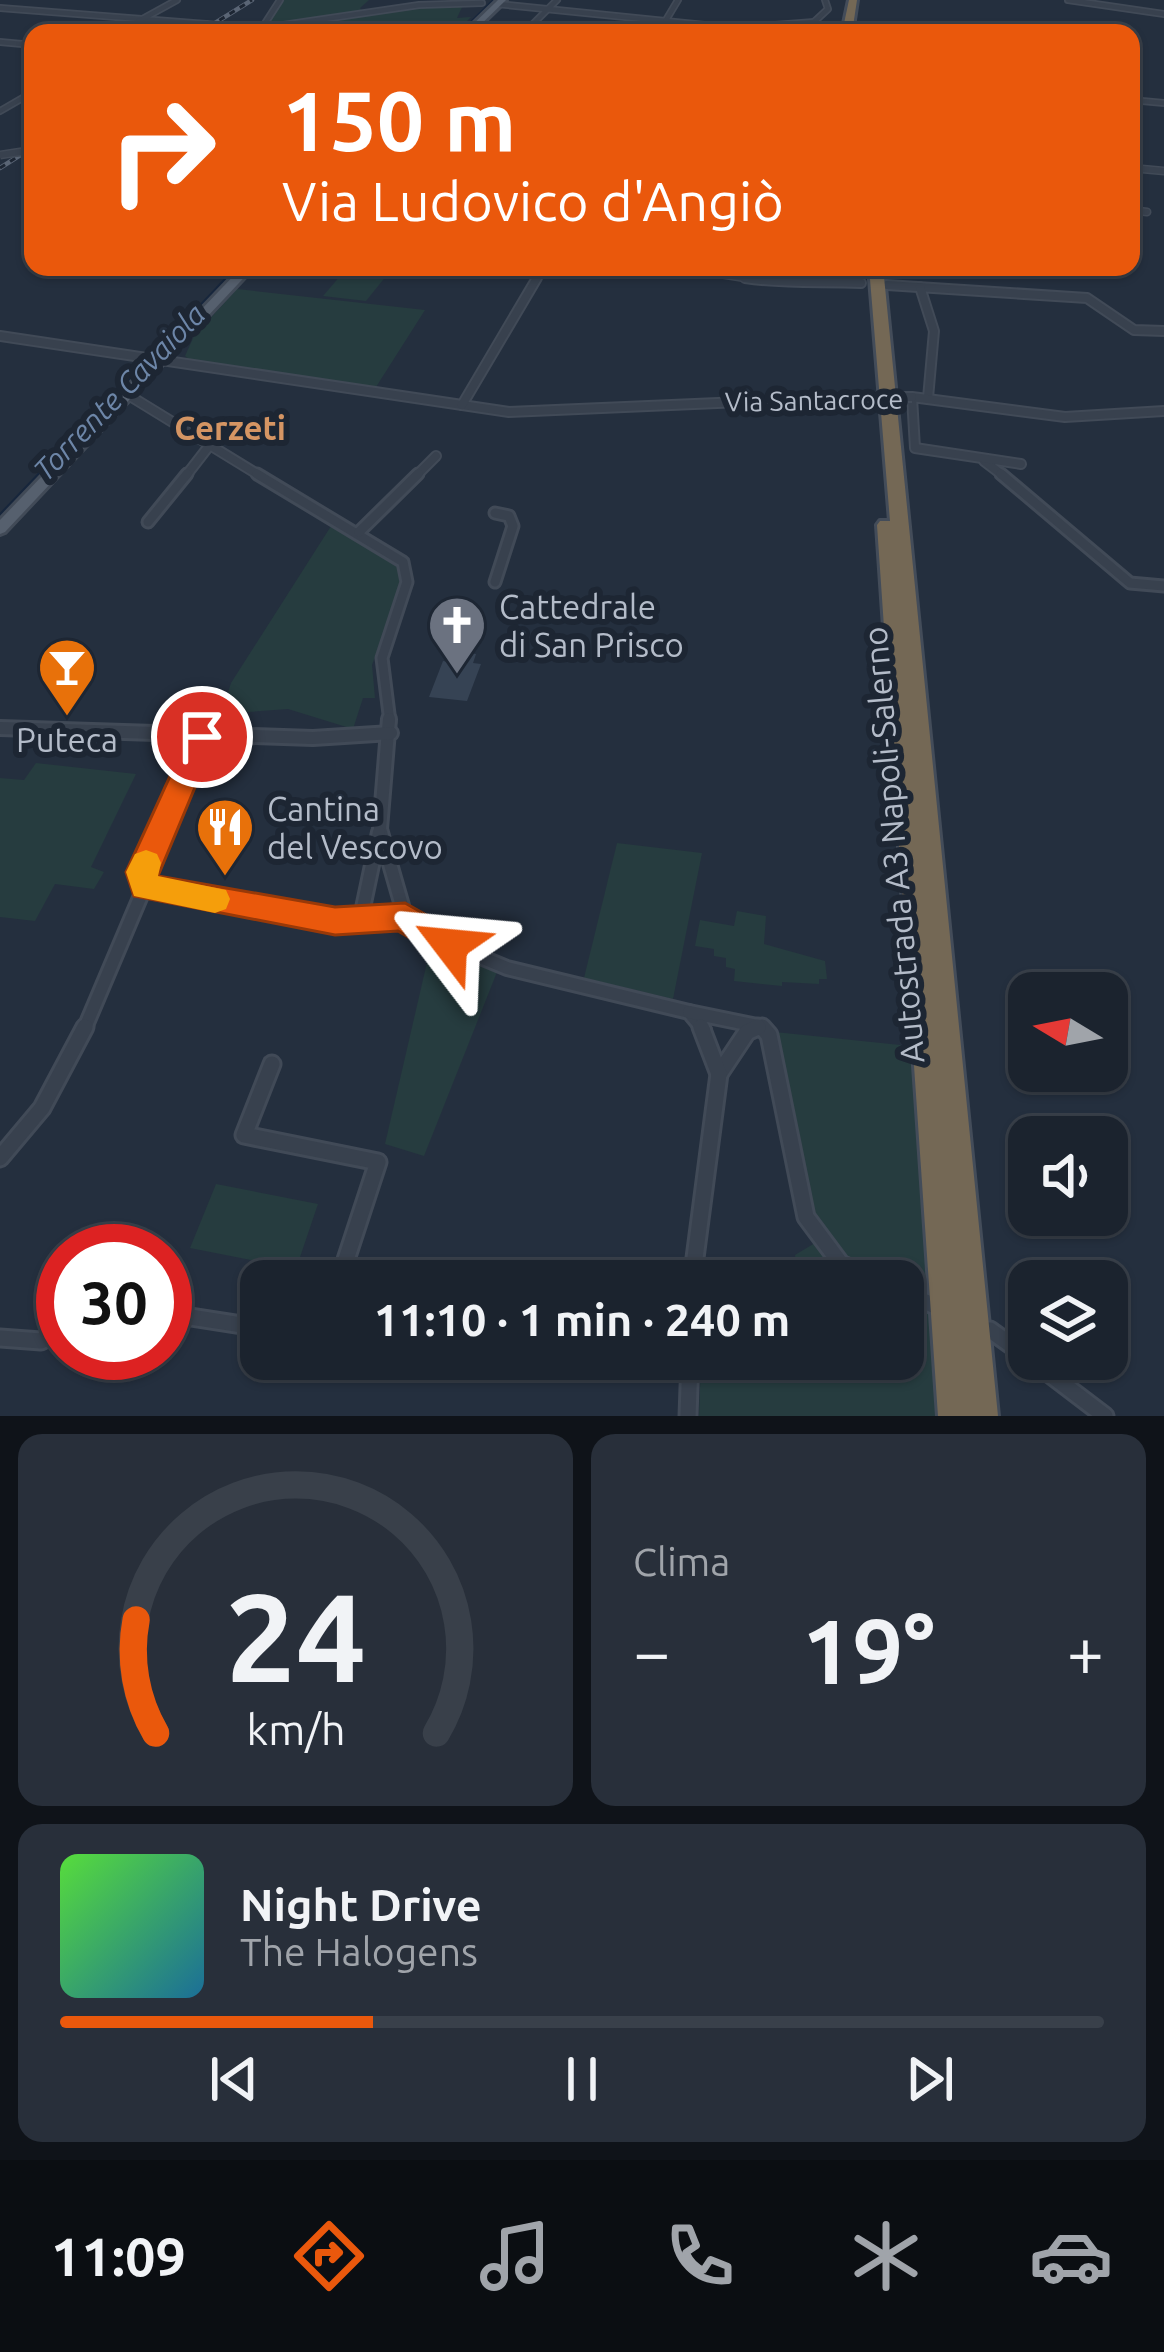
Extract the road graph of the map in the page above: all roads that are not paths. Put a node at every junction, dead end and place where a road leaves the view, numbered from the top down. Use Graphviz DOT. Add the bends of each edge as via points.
graph roads {
  1 [pos="23,0"];
  2 [pos="177,0"];
  3 [pos="557,0"];
  4 [pos="678,0"];
  5 [pos="825,0"];
  6 [pos="1071,0"];
  7 [pos="500,2"];
  8 [pos="482,3"];
  9 [pos="3,8"];
  10 [pos="547,8"];
  11 [pos="1164,14"];
  12 [pos="142,19"];
  13 [pos="666,20"];
  14 [pos="814,22"];
  15 [pos="133,24"];
  16 [pos="206,24"];
  17 [pos="292,24"];
  18 [pos="477,24"];
  19 [pos="532,24"];
  20 [pos="700,24"];
  21 [pos="787,24"];
  22 [pos="1140,211"];
  23 [pos="1148,212"];
  24 [pos="240,276"];
  25 [pos="538,276"];
  26 [pos="730,276"];
  27 [pos="872,276"];
  28 [pos="920,287"];
  29 [pos="1164,331"];
  30 [pos="0,336"];
  31 [pos="158,363"];
  32 [pos="130,396"];
  33 [pos="912,397"];
  34 [pos="928,398"];
  35 [pos="462,405"];
  36 [pos="1164,412"];
  37 [pos="209,446"];
  38 [pos="436,456"];
  39 [pos="980,459"];
  40 [pos="1021,464"];
  41 [pos="495,513"];
  42 [pos="148,522"];
  43 [pos="0,529"];
  44 [pos="358,532"];
  45 [pos="495,582"];
  46 [pos="1164,586"];
  47 [pos="0,728"];
  48 [pos="391,734"];
  49 [pos="202,737"];
  50 [pos="380,829"];
  51 [pos="145,886"];
  52 [pos="405,916"];
  53 [pos="360,922"];
  54 [pos="689,1012"];
  55 [pos="762,1027"];
  56 [pos="272,1064"];
  57 [pos="719,1073"];
  58 [pos="0,1158"];
  59 [pos="345,1260"];
  60 [pos="695,1260"];
  61 [pos="838,1260"];
  62 [pos="924,1301"];
  63 [pos="934,1306"];
  64 [pos="192,1317"];
  65 [pos="240,1325"];
  66 [pos="990,1330"];
  67 [pos="0,1338"];
  68 [pos="36,1341"];
  69 [pos="1008,1343"];
  70 [pos="689,1380"];
  71 [pos="1057,1380"];
  72 [pos="688,1416"];
  73 [pos="955,1416"];
  74 [pos="981,1416"];
  75 [pos="1105,1416"];
  1 -- 9 [label="street"];
  2 -- 12 [label="street"];
  3 -- 10 [label="street"];
  4 -- 13 [label="street"];
  5 -- 14 [label="street" via="828,9"];
  6 -- 11 [label="street"];
  7 -- 10 [label="street"];
  7 -- 18 [label="main road"];
  8 -- 17 [label="street"];
  9 -- 12 [label="street"];
  10 -- 13 [label="street"];
  10 -- 19 [label="street"];
  12 -- 15 [label="street"];
  12 -- 16 [label="street, bridge"];
  13 -- 20 [label="street"];
  14 -- 21 [label="street"];
  22 -- 23 [label="street"];
  24 -- 31 [label="main road"];
  25 -- 35 [label="street"];
  26 -- 27 [label="street" via="789,286"];
  27 -- 28 [label="street"];
  27 -- 73 [label="highway, Autostrada A3 Napoli-Salerno"];
  27 -- 74 [label="highway, Autostrada A3 Napoli-Salerno"];
  28 -- 29 [label="street" via="1087,298 1134,330"];
  28 -- 34 [label="street" via="934,331"];
  30 -- 31 [label="street, Via Santacroce"];
  31 -- 32 [label="main road"];
  31 -- 35 [label="street, Via Santacroce"];
  32 -- 37 [label="street"];
  32 -- 43 [label="main road"];
  33 -- 34 [label="street, Via Santacroce"];
  33 -- 35 [label="street, Via Santacroce, bridge" via="577,411"];
  33 -- 39 [label="street" via="915,448"];
  34 -- 36 [label="street, Via Santacroce" via="1070,421"];
  37 -- 42 [label="street"];
  37 -- 44 [label="street"];
  38 -- 44 [label="street"];
  39 -- 40 [label="street"];
  39 -- 46 [label="street" via="1130,583"];
  41 -- 45 [label="street" via="514,526"];
  44 -- 48 [label="street" via="399,556 406,569 382,658"];
  47 -- 49 [label="street"];
  48 -- 49 [label="street"];
  48 -- 50 [label="street"];
  49 -- 51 [label="street" via="142,872"];
  50 -- 52 [label="street"];
  50 -- 53 [label="street"];
  51 -- 53 [label="street"];
  51 -- 58 [label="street" via="31,1129"];
  52 -- 53 [label="street"];
  52 -- 54 [label="street" via="425,934 507,968"];
  54 -- 55 [label="street"];
  54 -- 57 [label="street"];
  55 -- 57 [label="street" via="747,1032"];
  55 -- 61 [label="street" via="806,1217"];
  56 -- 59 [label="street" via="244,1135 377,1162"];
  57 -- 60 [label="street"];
  62 -- 63 [label="street"];
  64 -- 65 [label="street"];
  66 -- 69 [label="street"];
  67 -- 68 [label="street"];
  70 -- 72 [label="street"];
  71 -- 75 [label="street"];
}
